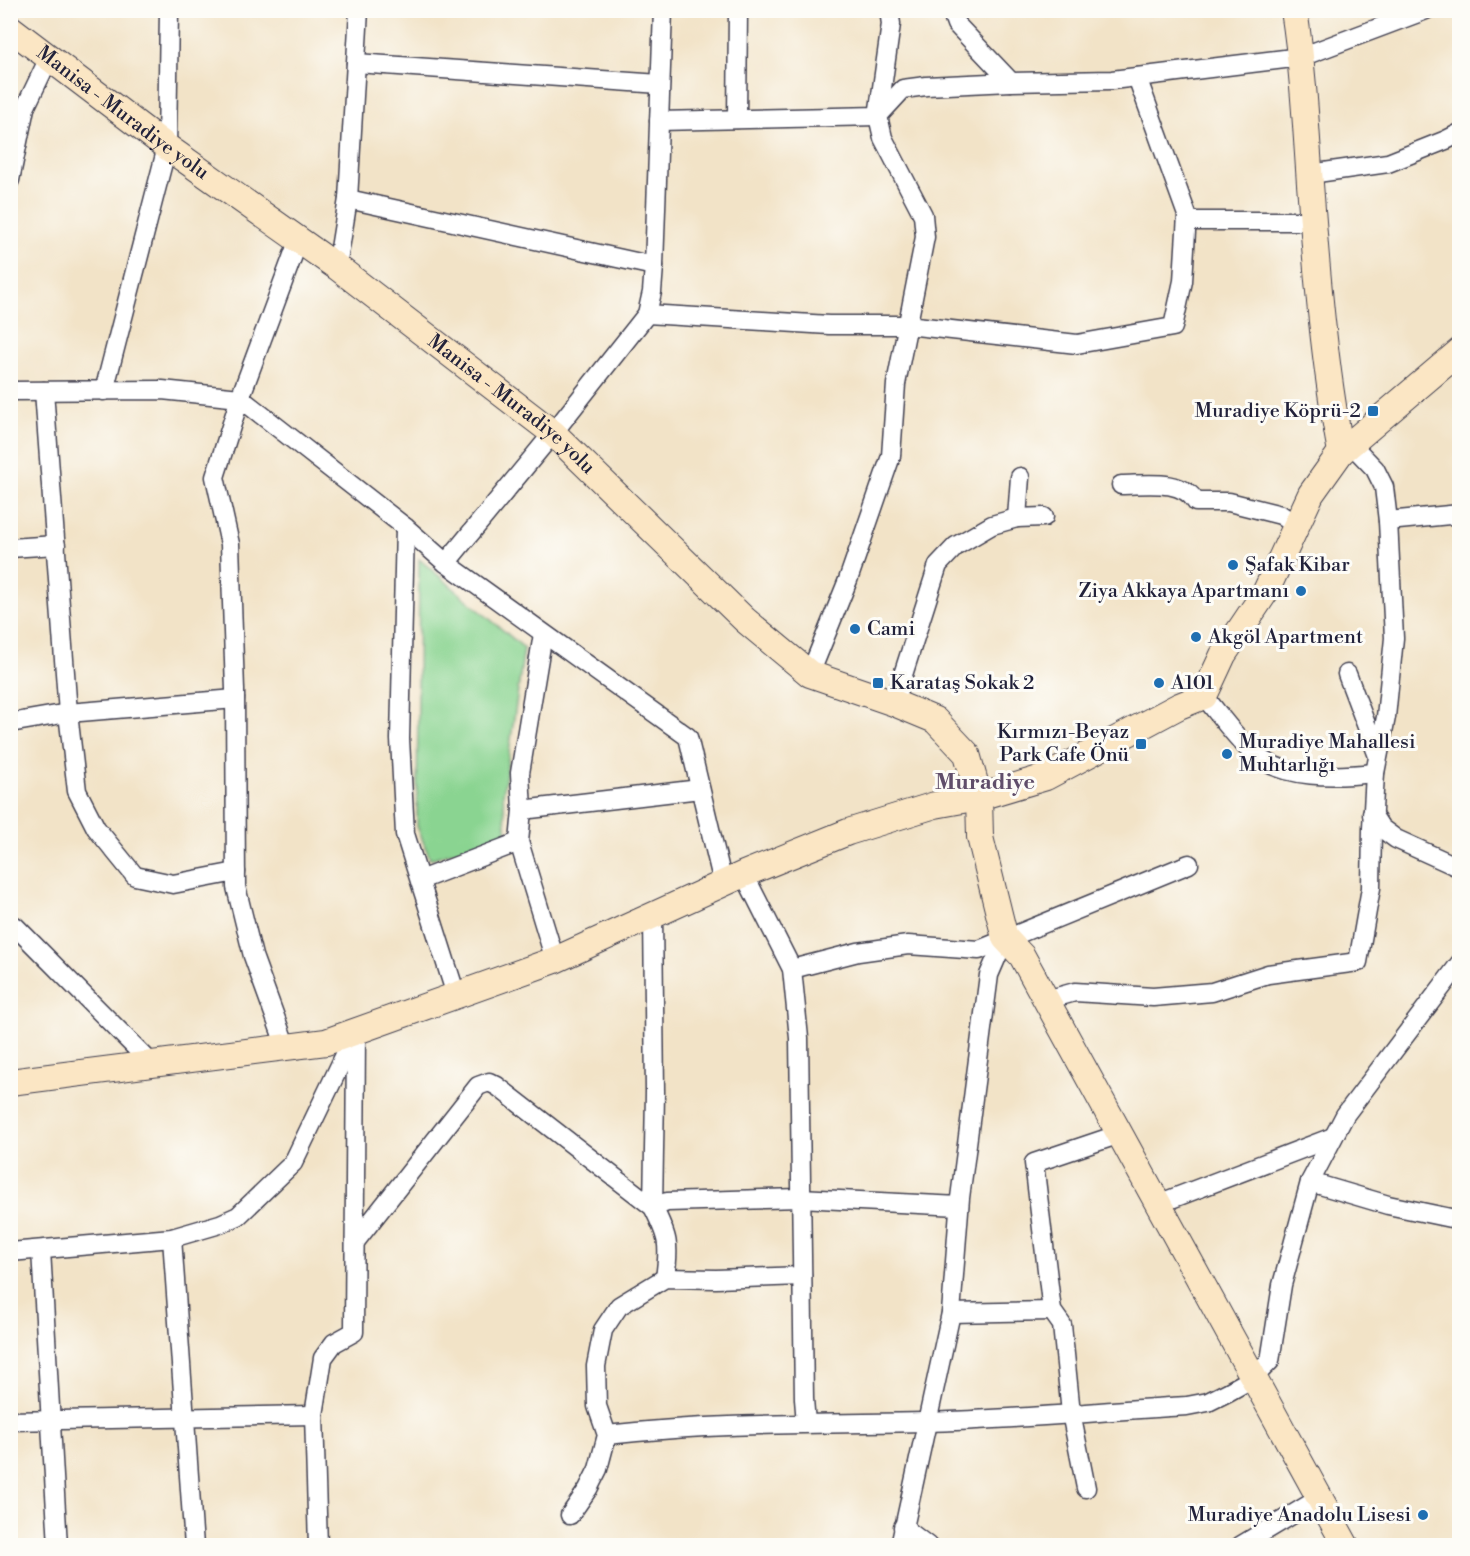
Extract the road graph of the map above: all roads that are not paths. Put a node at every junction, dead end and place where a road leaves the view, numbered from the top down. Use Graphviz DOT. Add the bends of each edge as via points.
graph roads {
  1 [pos="169,10"];
  2 [pos="359,10"];
  3 [pos="663,10"];
  4 [pos="738,10"];
  5 [pos="889,10"];
  6 [pos="951,10"];
  7 [pos="1294,10"];
  8 [pos="1426,10"];
  9 [pos="13,32"];
  10 [pos="1301,57"];
  11 [pos="50,58"];
  12 [pos="356,63"];
  13 [pos="1137,77"];
  14 [pos="1011,82"];
  15 [pos="660,84"];
  16 [pos="878,116"];
  17 [pos="737,119"];
  18 [pos="659,121"];
  19 [pos="1460,133"];
  20 [pos="167,147"];
  21 [pos="1310,174"];
  22 [pos="10,180"];
  23 [pos="348,199"];
  24 [pos="1187,221"];
  25 [pos="1313,221"];
  26 [pos="299,239"];
  27 [pos="654,266"];
  28 [pos="337,267"];
  29 [pos="646,315"];
  30 [pos="907,325"];
  31 [pos="1460,351"];
  32 [pos="10,391"];
  33 [pos="44,391"];
  34 [pos="104,391"];
  35 [pos="240,398"];
  36 [pos="553,433"];
  37 [pos="1346,448"];
  38 [pos="1020,477"];
  39 [pos="1121,485"];
  40 [pos="1460,513"];
  41 [pos="1044,517"];
  42 [pos="1017,518"];
  43 [pos="1388,521"];
  44 [pos="1297,526"];
  45 [pos="405,527"];
  46 [pos="56,545"];
  47 [pos="10,548"];
  48 [pos="446,563"];
  49 [pos="543,634"];
  50 [pos="810,674"];
  51 [pos="1347,674"];
  52 [pos="1204,696"];
  53 [pos="235,699"];
  54 [pos="894,703"];
  55 [pos="68,713"];
  56 [pos="10,723"];
  57 [pos="1377,765"];
  58 [pos="700,789"];
  59 [pos="979,797"];
  60 [pos="522,810"];
  61 [pos="1372,814"];
  62 [pos="519,842"];
  63 [pos="1189,864"];
  64 [pos="1460,868"];
  65 [pos="236,872"];
  66 [pos="734,879"];
  67 [pos="420,880"];
  68 [pos="653,916"];
  69 [pos="10,926"];
  70 [pos="1005,938"];
  71 [pos="555,960"];
  72 [pos="1460,963"];
  73 [pos="792,969"];
  74 [pos="456,995"];
  75 [pos="1046,1000"];
  76 [pos="356,1031"];
  77 [pos="286,1047"];
  78 [pos="151,1063"];
  79 [pos="10,1082"];
  80 [pos="1120,1134"];
  81 [pos="1334,1137"];
  82 [pos="1310,1182"];
  83 [pos="800,1198"];
  84 [pos="1158,1204"];
  85 [pos="959,1206"];
  86 [pos="653,1207"];
  87 [pos="1460,1220"];
  88 [pos="172,1238"];
  89 [pos="355,1242"];
  90 [pos="41,1250"];
  91 [pos="10,1252"];
  92 [pos="802,1276"];
  93 [pos="665,1278"];
  94 [pos="1052,1311"];
  95 [pos="951,1313"];
  96 [pos="1253,1378"];
  97 [pos="1071,1413"];
  98 [pos="314,1415"];
  99 [pos="185,1418"];
  100 [pos="51,1420"];
  101 [pos="10,1421"];
  102 [pos="927,1422"];
  103 [pos="806,1423"];
  104 [pos="607,1435"];
  105 [pos="1086,1488"];
  106 [pos="1320,1498"];
  107 [pos="570,1515"];
  108 [pos="903,1527"];
  109 [pos="58,1545"];
  110 [pos="194,1545"];
  111 [pos="318,1545"];
  112 [pos="900,1545"];
  113 [pos="928,1545"];
  114 [pos="1240,1545"];
  115 [pos="1346,1545"];
  1 -- 20 [label="street"];
  2 -- 12 [label="street"];
  3 -- 15 [label="street"];
  4 -- 17 [label="street"];
  5 -- 16 [label="street" via="891,24"];
  6 -- 14 [label="street" via="956,24"];
  7 -- 10 [label="main road"];
  8 -- 10 [label="street"];
  9 -- 11 [label="main road, Manisa - Muradiye yolu"];
  10 -- 13 [label="street"];
  10 -- 21 [label="main road"];
  11 -- 20 [label="main road, Manisa - Muradiye yolu"];
  11 -- 22 [label="street" via="25,108"];
  12 -- 15 [label="street"];
  12 -- 23 [label="street"];
  13 -- 14 [label="street"];
  13 -- 24 [label="street"];
  14 -- 16 [label="street" via="903,89"];
  15 -- 18 [label="street"];
  16 -- 17 [label="street"];
  16 -- 30 [label="street" via="883,138 922,215 925,237"];
  17 -- 18 [label="street"];
  18 -- 27 [label="street"];
  19 -- 21 [label="street" via="1388,163"];
  20 -- 26 [label="main road, Manisa - Muradiye yolu"];
  20 -- 34 [label="street"];
  21 -- 25 [label="main road"];
  23 -- 27 [label="street"];
  23 -- 28 [label="street"];
  24 -- 25 [label="street"];
  24 -- 30 [label="street" via="1184,281 1173,327 1077,344"];
  25 -- 37 [label="main road" via="1330,393"];
  26 -- 28 [label="main road, Manisa - Muradiye yolu"];
  26 -- 35 [label="street"];
  27 -- 29 [label="street"];
  28 -- 36 [label="main road, Manisa - Muradiye yolu"];
  29 -- 30 [label="street"];
  29 -- 36 [label="street"];
  30 -- 50 [label="street" via="896,384 891,456"];
  31 -- 37 [label="main road"];
  32 -- 33 [label="street"];
  33 -- 34 [label="street"];
  33 -- 46 [label="street"];
  34 -- 35 [label="street" via="162,390"];
  35 -- 45 [label="street"];
  35 -- 53 [label="street" via="215,477 230,544"];
  36 -- 48 [label="street"];
  36 -- 50 [label="main road, Manisa - Muradiye yolu" via="745,620"];
  37 -- 43 [label="street" via="1375,469 1384,487"];
  37 -- 44 [label="main road" via="1311,494"];
  38 -- 42 [label="street"];
  39 -- 44 [label="street" via="1182,488 1196,502 1229,502 1281,515"];
  40 -- 43 [label="street"];
  41 -- 42 [label="street"];
  42 -- 54 [label="street" via="973,535 938,565"];
  43 -- 57 [label="street" via="1394,638"];
  44 -- 52 [label="main road" via="1266,591 1223,655"];
  45 -- 48 [label="street"];
  45 -- 67 [label="street" via="400,739 405,834"];
  46 -- 47 [label="street"];
  46 -- 55 [label="street"];
  48 -- 49 [label="street"];
  49 -- 58 [label="street" via="688,737"];
  49 -- 60 [label="street" via="520,773"];
  50 -- 54 [label="main road, Manisa - Muradiye yolu"];
  51 -- 57 [label="street"];
  52 -- 57 [label="street" via="1252,753 1284,771 1345,776"];
  52 -- 59 [label="main road" via="1046,777"];
  53 -- 55 [label="street"];
  53 -- 65 [label="street"];
  54 -- 59 [label="main road, Manisa - Muradiye yolu" via="935,720 967,754"];
  55 -- 56 [label="street"];
  55 -- 65 [label="street" via="77,790 96,828 135,876 172,884"];
  57 -- 61 [label="street"];
  58 -- 60 [label="street"];
  58 -- 66 [label="street"];
  59 -- 66 [label="main road" via="935,805 848,832"];
  59 -- 70 [label="main road, Manisa - Muradiye yolu" via="980,837"];
  60 -- 62 [label="street"];
  61 -- 64 [label="street" via="1381,828 1396,839"];
  61 -- 75 [label="street" via="1371,888 1358,963 1268,974 1212,992 1153,997 1076,992"];
  62 -- 67 [label="street"];
  62 -- 71 [label="street"];
  63 -- 70 [label="street"];
  65 -- 77 [label="street" via="253,956"];
  66 -- 68 [label="main road"];
  66 -- 73 [label="street"];
  67 -- 74 [label="street"];
  68 -- 71 [label="main road"];
  68 -- 86 [label="street"];
  69 -- 78 [label="street" via="15,926"];
  70 -- 73 [label="street" via="979,950 908,945 858,952"];
  70 -- 75 [label="main road" via="1022,957"];
  70 -- 85 [label="street" via="989,975"];
  71 -- 74 [label="main road"];
  72 -- 81 [label="street" via="1345,1115"];
  73 -- 83 [label="street" via="799,1038"];
  74 -- 76 [label="main road"];
  75 -- 80 [label="main road"];
  76 -- 77 [label="main road" via="326,1042"];
  76 -- 88 [label="street" via="294,1163 238,1216"];
  76 -- 89 [label="street"];
  77 -- 78 [label="main road"];
  78 -- 79 [label="main road"];
  80 -- 84 [label="main road"];
  80 -- 94 [label="street" via="1034,1163"];
  81 -- 82 [label="street"];
  81 -- 84 [label="street"];
  82 -- 87 [label="street"];
  82 -- 96 [label="street" via="1282,1285 1270,1361"];
  83 -- 85 [label="street"];
  83 -- 86 [label="street" via="667,1202"];
  83 -- 92 [label="street"];
  84 -- 96 [label="main road"];
  85 -- 95 [label="street"];
  86 -- 89 [label="street" via="489,1082 478,1086"];
  86 -- 93 [label="street" via="665,1231 669,1251"];
  88 -- 90 [label="street"];
  88 -- 99 [label="street"];
  89 -- 98 [label="street" via="354,1332 334,1342 323,1358"];
  90 -- 91 [label="street"];
  90 -- 100 [label="street"];
  92 -- 93 [label="street"];
  92 -- 103 [label="street"];
  93 -- 104 [label="street" via="619,1306 603,1330 596,1366 597,1406"];
  94 -- 95 [label="street"];
  94 -- 97 [label="street" via="1062,1325"];
  95 -- 102 [label="street"];
  96 -- 97 [label="street" via="1208,1402"];
  96 -- 106 [label="main road"];
  97 -- 102 [label="street"];
  97 -- 105 [label="street"];
  98 -- 99 [label="street"];
  98 -- 111 [label="street"];
  99 -- 100 [label="street"];
  99 -- 110 [label="street"];
  100 -- 101 [label="street"];
  100 -- 109 [label="street"];
  102 -- 103 [label="street"];
  102 -- 108 [label="street"];
  103 -- 104 [label="street"];
  104 -- 107 [label="street" via="598,1469"];
  106 -- 114 [label="street"];
  106 -- 115 [label="main road"];
  108 -- 112 [label="street"];
  108 -- 113 [label="street"];
}
